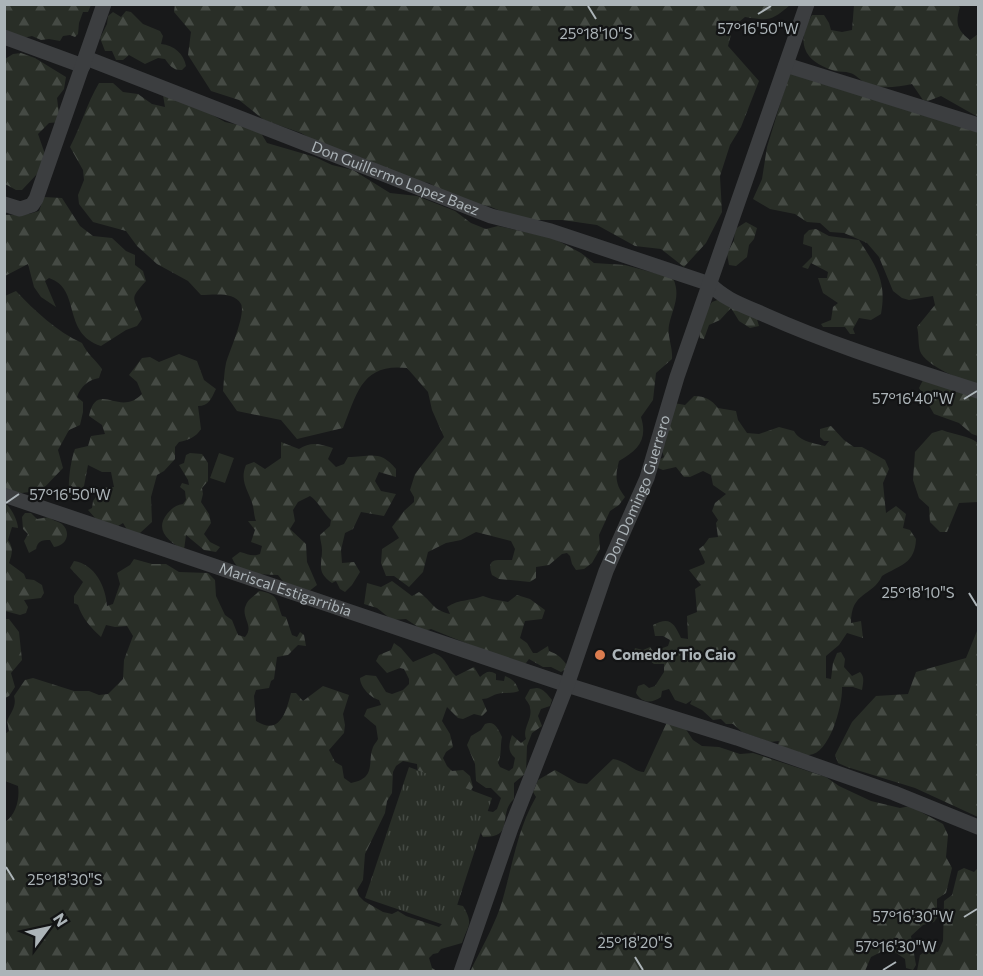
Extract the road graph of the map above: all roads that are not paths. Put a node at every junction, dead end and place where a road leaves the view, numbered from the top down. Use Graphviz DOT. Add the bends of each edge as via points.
graph roads {
  1 [pos="104,4"];
  2 [pos="807,4"];
  3 [pos="4,37"];
  4 [pos="85,62"];
  5 [pos="786,65"];
  6 [pos="978,125"];
  7 [pos="4,204"];
  8 [pos="710,284"];
  9 [pos="978,391"];
  10 [pos="4,495"];
  11 [pos="567,685"];
  12 [pos="978,826"];
  13 [pos="463,971"];
  1 -- 4 [label="street"];
  2 -- 5 [label="street, Don Domingo Guerrero"];
  3 -- 4 [label="street, Don Guillermo Lopez Baez"];
  4 -- 7 [label="street" via="36,199 32,205 20,208"];
  4 -- 8 [label="street, Don Guillermo Lopez Baez" via="491,216 551,231"];
  5 -- 6 [label="street"];
  5 -- 8 [label="street, Don Domingo Guerrero"];
  8 -- 9 [label="street, Don Guillermo Lopez Baez" via="721,296 821,338"];
  8 -- 11 [label="street, Don Domingo Guerrero" via="647,478 606,571"];
  10 -- 11 [label="street, Mariscal Estigarribia"];
  11 -- 12 [label="street, Mariscal Estigarribia" via="737,738"];
  11 -- 13 [label="street, Don Domingo Guerrero"];
}
